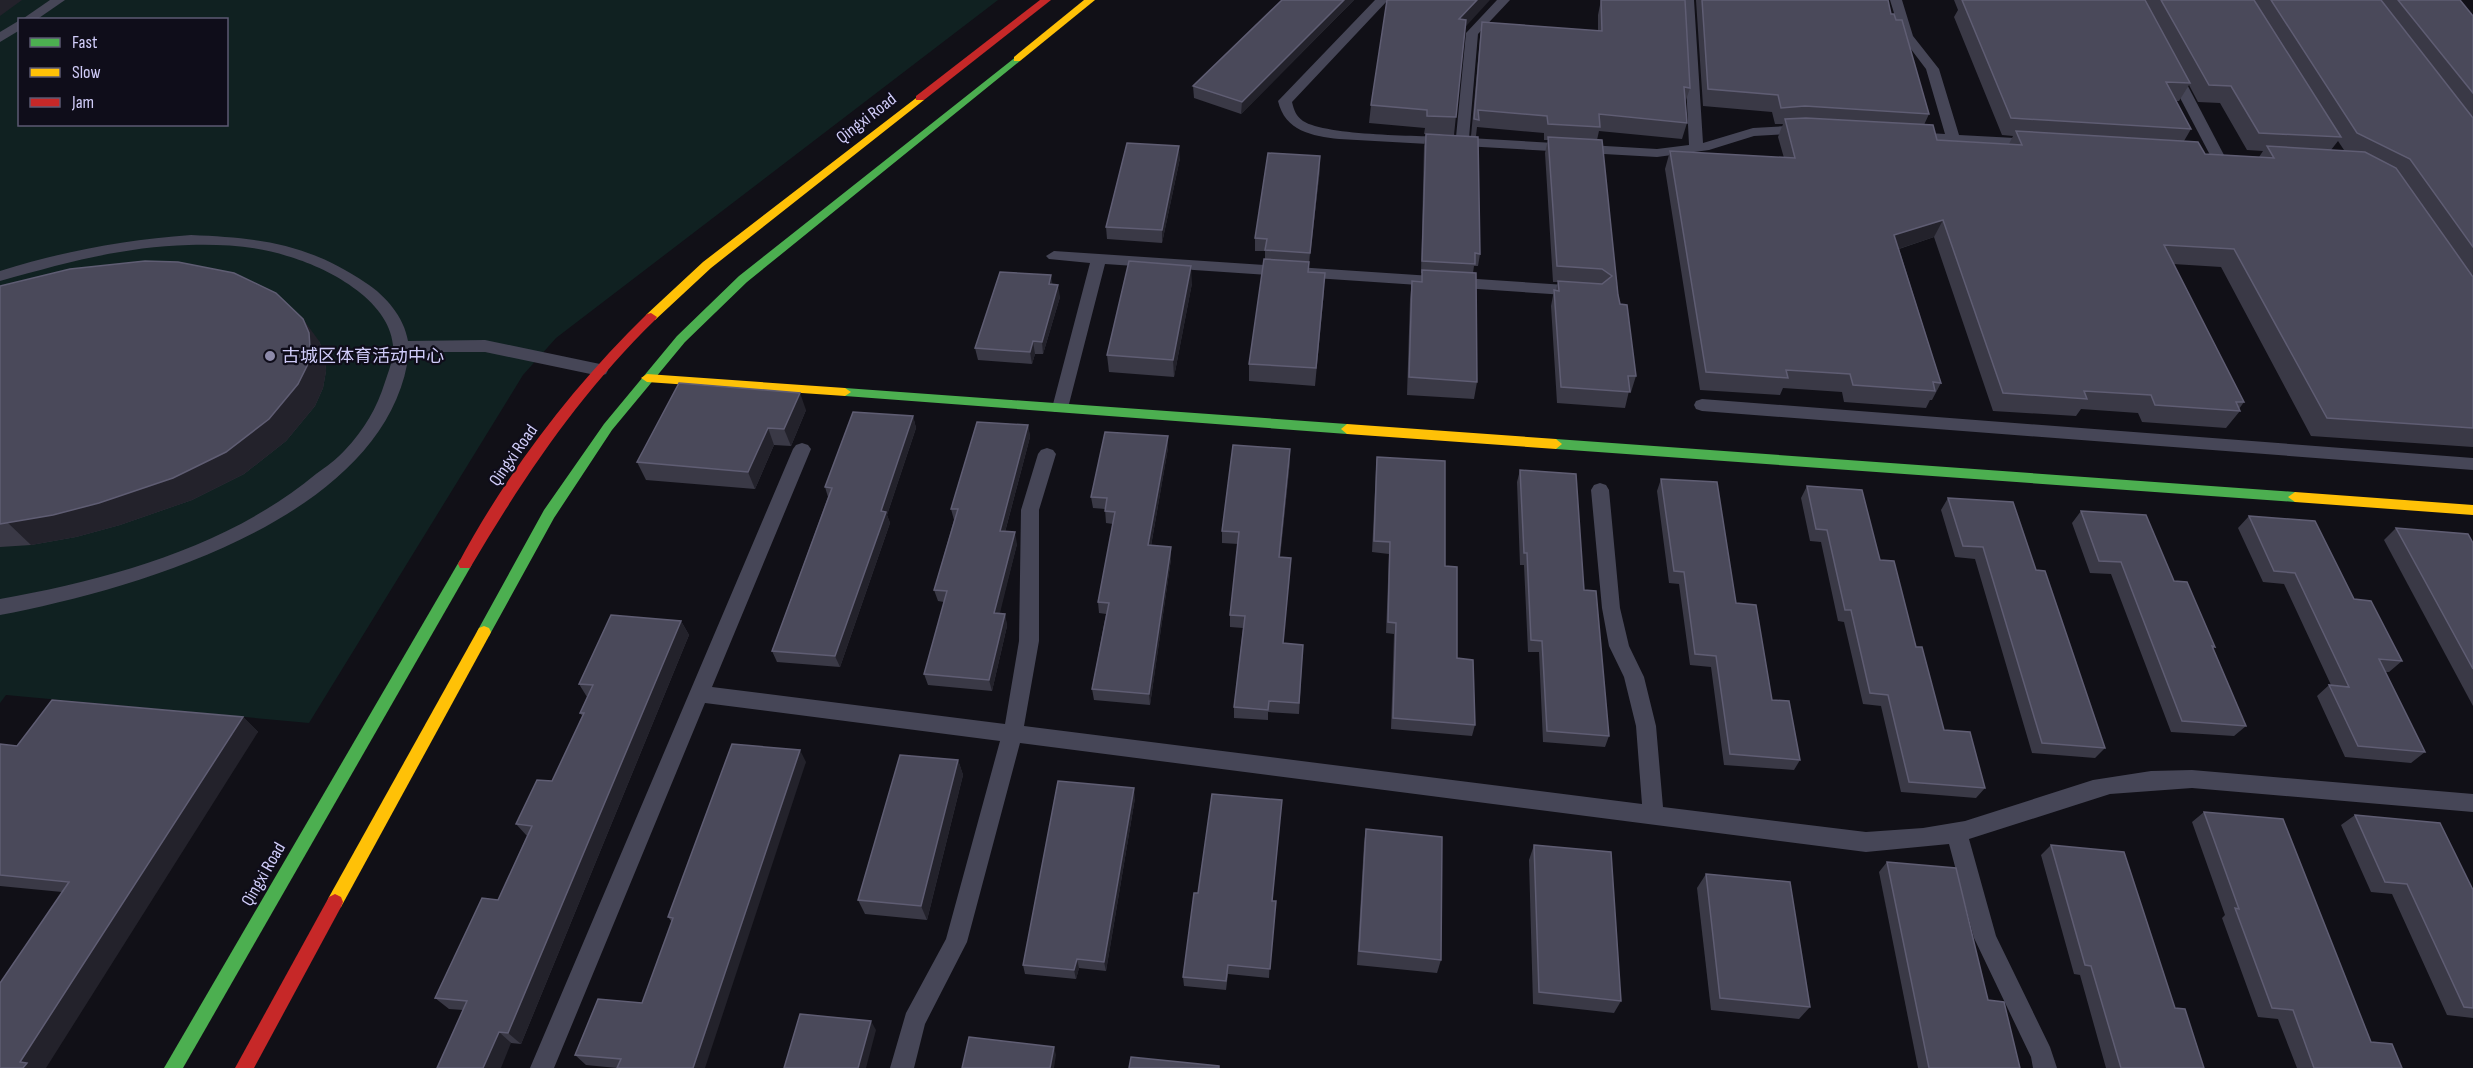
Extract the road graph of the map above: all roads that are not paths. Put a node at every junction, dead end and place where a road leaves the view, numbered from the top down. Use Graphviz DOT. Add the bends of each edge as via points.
graph roads {
  1 [pos="59,0"];
  2 [pos="1046,0"];
  3 [pos="1090,0"];
  4 [pos="1382,0"];
  5 [pos="1504,0"];
  6 [pos="1688,0"];
  7 [pos="1896,0"];
  8 [pos="30,18"];
  9 [pos="18,25"];
  10 [pos="0,38"];
  11 [pos="2168,62"];
  12 [pos="1823,130"];
  13 [pos="1894,135"];
  14 [pos="1953,138"];
  15 [pos="1462,142"];
  16 [pos="2045,144"];
  17 [pos="1696,148"];
  18 [pos="2217,155"];
  19 [pos="1054,255"];
  20 [pos="1099,259"];
  21 [pos="0,276"];
  22 [pos="1598,292"];
  23 [pos="401,348"];
  24 [pos="600,370"];
  25 [pos="647,378"];
  26 [pos="1702,405"];
  27 [pos="1060,408"];
  28 [pos="802,449"];
  29 [pos="1047,454"];
  30 [pos="2473,464"];
  31 [pos="1600,490"];
  32 [pos="2473,510"];
  33 [pos="3,610"];
  34 [pos="699,693"];
  35 [pos="1012,734"];
  36 [pos="2473,802"];
  37 [pos="1653,815"];
  38 [pos="1956,832"];
  39 [pos="173,1068"];
  40 [pos="244,1068"];
  41 [pos="542,1068"];
  42 [pos="902,1068"];
  43 [pos="2045,1068"];
  1 -- 8 [label="lane"];
  2 -- 24 [label="street, Qingxi Road" via="707,265"];
  3 -- 25 [label="street" via="743,279"];
  4 -- 15 [label="lane" via="1285,101 1286,109 1298,124 1324,134"];
  5 -- 15 [label="lane" via="1472,33"];
  6 -- 17 [label="lane"];
  7 -- 14 [label="lane" via="1907,36 1932,69"];
  9 -- 10 [label="lane"];
  11 -- 18 [label="lane"];
  12 -- 17 [label="lane" via="1753,132"];
  13 -- 14 [label="lane"];
  14 -- 16 [label="lane"];
  15 -- 17 [label="lane" via="1657,153"];
  19 -- 20 [label="lane"];
  20 -- 22 [label="lane"];
  20 -- 27 [label="lane"];
  21 -- 23 [label="lane" via="65,258 149,243 193,241 269,247 301,254 355,279 388,310"];
  23 -- 24 [label="lane" via="485,346"];
  23 -- 33 [label="lane" via="398,378 369,433 347,459 284,508 206,549 118,580"];
  24 -- 39 [label="street, Qingxi Road" via="498,508 405,662"];
  25 -- 27 [label="street"];
  25 -- 40 [label="street" via="596,443 549,514"];
  26 -- 30 [label="lane"];
  27 -- 32 [label="street"];
  28 -- 34 [label="lane"];
  29 -- 35 [label="lane" via="1030,510 1029,641"];
  31 -- 37 [label="lane" via="1611,608 1619,646 1634,677 1646,726"];
  34 -- 35 [label="lane"];
  34 -- 41 [label="lane"];
  35 -- 37 [label="lane"];
  35 -- 42 [label="lane" via="956,942 914,1021"];
  36 -- 38 [label="lane" via="2192,779 2150,780 2078,793"];
  37 -- 38 [label="lane" via="1866,842 1903,841"];
  38 -- 43 [label="lane" via="1986,938"];
}
